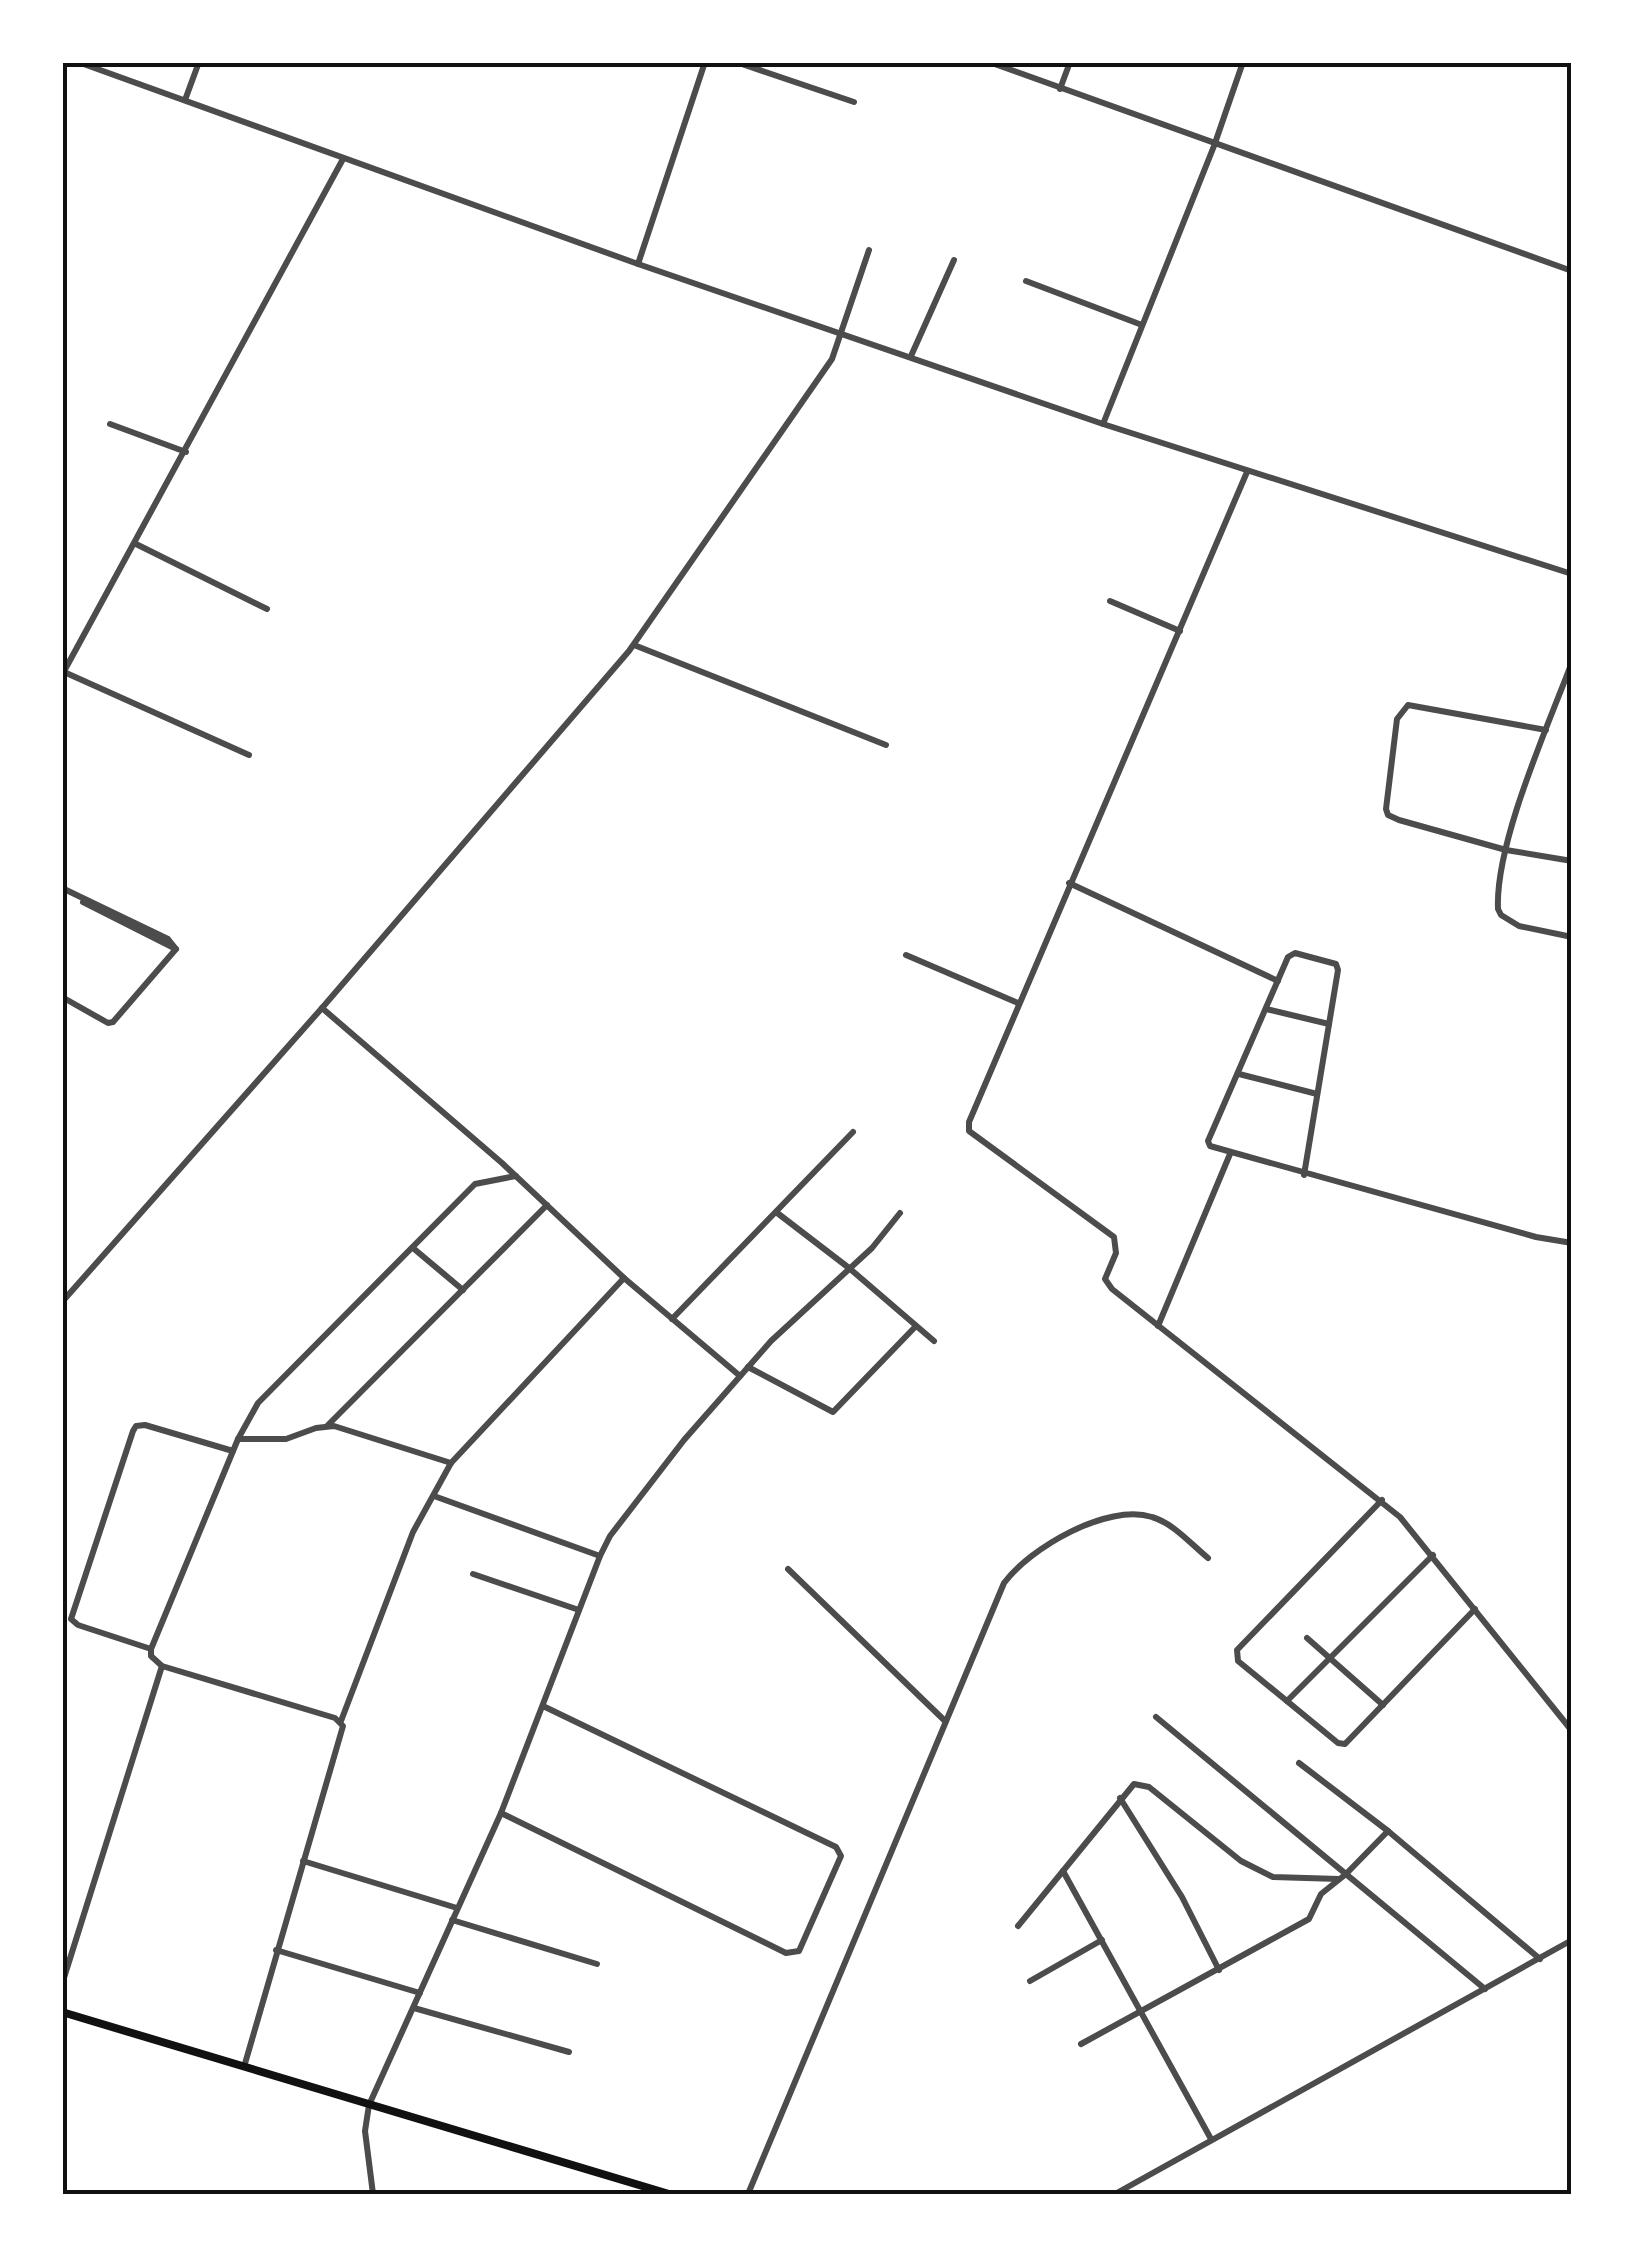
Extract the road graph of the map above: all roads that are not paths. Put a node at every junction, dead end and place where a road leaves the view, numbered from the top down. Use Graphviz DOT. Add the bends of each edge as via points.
graph roads {
  1 [pos="78,62"];
  2 [pos="199,62"];
  3 [pos="706,62"];
  4 [pos="736,62"];
  5 [pos="989,62"];
  6 [pos="1070,62"];
  7 [pos="1243,62"];
  8 [pos="1060,89"];
  9 [pos="185,100"];
  10 [pos="854,102"];
  11 [pos="1214,146"];
  12 [pos="343,159"];
  13 [pos="869,250"];
  14 [pos="954,260"];
  15 [pos="638,264"];
  16 [pos="1572,271"];
  17 [pos="1026,281"];
  18 [pos="1143,325"];
  19 [pos="840,331"];
  20 [pos="912,356"];
  21 [pos="110,424"];
  22 [pos="1103,424"];
  23 [pos="186,452"];
  24 [pos="1247,472"];
  25 [pos="136,544"];
  26 [pos="1572,574"];
  27 [pos="1110,601"];
  28 [pos="267,610"];
  29 [pos="1180,631"];
  30 [pos="634,645"];
  31 [pos="1572,662"];
  32 [pos="64,674"];
  33 [pos="1546,730"];
  34 [pos="886,746"];
  35 [pos="249,755"];
  36 [pos="1506,850"];
  37 [pos="1572,861"];
  38 [pos="1069,883"];
  39 [pos="62,890"];
  40 [pos="1572,937"];
  41 [pos="906,954"];
  42 [pos="1278,981"];
  43 [pos="62,997"];
  44 [pos="1018,1004"];
  45 [pos="322,1008"];
  46 [pos="1266,1009"];
  47 [pos="1329,1024"];
  48 [pos="1240,1074"];
  49 [pos="1318,1094"];
  50 [pos="853,1132"];
  51 [pos="1230,1154"];
  52 [pos="1304,1175"];
  53 [pos="516,1176"];
  54 [pos="547,1205"];
  55 [pos="776,1212"];
  56 [pos="900,1213"];
  57 [pos="1572,1243"];
  58 [pos="412,1248"];
  59 [pos="849,1268"];
  60 [pos="624,1278"];
  61 [pos="462,1290"];
  62 [pos="62,1302"];
  63 [pos="672,1318"];
  64 [pos="916,1326"];
  65 [pos="1158,1326"];
  66 [pos="934,1341"];
  67 [pos="748,1367"];
  68 [pos="740,1376"];
  69 [pos="328,1426"];
  70 [pos="238,1439"];
  71 [pos="234,1451"];
  72 [pos="451,1464"];
  73 [pos="434,1496"];
  74 [pos="1382,1500"];
  75 [pos="1433,1555"];
  76 [pos="600,1556"];
  77 [pos="1208,1558"];
  78 [pos="788,1569"];
  79 [pos="473,1574"];
  80 [pos="1474,1609"];
  81 [pos="579,1610"];
  82 [pos="1307,1638"];
  83 [pos="151,1648"];
  84 [pos="1329,1657"];
  85 [pos="162,1666"];
  86 [pos="1286,1701"];
  87 [pos="1383,1705"];
  88 [pos="544,1707"];
  89 [pos="1156,1717"];
  90 [pos="944,1720"];
  91 [pos="341,1721"];
  92 [pos="1572,1732"];
  93 [pos="1299,1764"];
  94 [pos="1120,1798"];
  95 [pos="501,1812"];
  96 [pos="1388,1831"];
  97 [pos="303,1861"];
  98 [pos="1064,1872"];
  99 [pos="1343,1876"];
  100 [pos="457,1908"];
  101 [pos="452,1920"];
  102 [pos="1018,1926"];
  103 [pos="1102,1940"];
  104 [pos="1572,1940"];
  105 [pos="276,1950"];
  106 [pos="1540,1959"];
  107 [pos="597,1964"];
  108 [pos="1219,1970"];
  109 [pos="1030,1981"];
  110 [pos="62,1984"];
  111 [pos="1485,1988"];
  112 [pos="420,1993"];
  113 [pos="414,2008"];
  114 [pos="62,2012"];
  115 [pos="1143,2012"];
  116 [pos="1081,2044"];
  117 [pos="569,2052"];
  118 [pos="243,2068"];
  119 [pos="369,2105"];
  120 [pos="1212,2140"];
  121 [pos="373,2194"];
  122 [pos="669,2194"];
  123 [pos="748,2194"];
  124 [pos="1115,2194"];
  1 -- 9 [label="street"];
  2 -- 9 [label="street"];
  3 -- 15 [label="street"];
  4 -- 10 [label="street"];
  5 -- 8 [label="street"];
  6 -- 8 [label="street"];
  7 -- 11 [label="street"];
  8 -- 11 [label="street"];
  9 -- 12 [label="street"];
  11 -- 16 [label="street"];
  11 -- 18 [label="street"];
  12 -- 15 [label="street"];
  12 -- 23 [label="street"];
  13 -- 19 [label="street"];
  14 -- 20 [label="street"];
  15 -- 19 [label="street"];
  17 -- 18 [label="street"];
  18 -- 22 [label="street"];
  19 -- 20 [label="street"];
  19 -- 30 [label="street" via="832,359"];
  20 -- 22 [label="street"];
  21 -- 23 [label="street"];
  22 -- 24 [label="street"];
  23 -- 25 [label="street"];
  24 -- 26 [label="street"];
  24 -- 29 [label="street"];
  25 -- 28 [label="street"];
  25 -- 32 [label="street"];
  27 -- 29 [label="street"];
  29 -- 38 [label="street"];
  30 -- 34 [label="street"];
  30 -- 45 [label="street"];
  31 -- 33 [label="street"];
  32 -- 35 [label="street"];
  33 -- 36 [label="street"];
  33 -- 36 [label="street" via="1418,705 1408,705 1396,719 1388,814"];
  36 -- 37 [label="street"];
  36 -- 40 [label="street" via="1497,894 1501,915 1519,926"];
  38 -- 42 [label="street"];
  38 -- 44 [label="street"];
  39 -- 43 [label="street" via="168,938 176,949 113,1022"];
  41 -- 44 [label="street"];
  42 -- 46 [label="street"];
  42 -- 47 [label="street" via="1295,952 1336,964"];
  44 -- 65 [label="street" via="969,1131 1114,1237 1106,1284"];
  45 -- 53 [label="street"];
  45 -- 62 [label="street"];
  46 -- 47 [label="street"];
  46 -- 48 [label="street"];
  47 -- 49 [label="street"];
  48 -- 49 [label="street"];
  48 -- 51 [label="street" via="1208,1141"];
  49 -- 52 [label="street"];
  50 -- 55 [label="street"];
  51 -- 52 [label="street"];
  51 -- 65 [label="street"];
  52 -- 57 [label="street"];
  53 -- 54 [label="street"];
  53 -- 58 [label="street" via="475,1184"];
  54 -- 60 [label="street"];
  54 -- 61 [label="street"];
  55 -- 59 [label="street"];
  55 -- 63 [label="street"];
  56 -- 59 [label="street"];
  58 -- 61 [label="street"];
  58 -- 70 [label="street" via="258,1403"];
  59 -- 64 [label="street"];
  59 -- 67 [label="street"];
  60 -- 63 [label="street"];
  60 -- 72 [label="street"];
  61 -- 69 [label="street"];
  63 -- 68 [label="street"];
  64 -- 66 [label="street"];
  64 -- 67 [label="street" via="834,1412"];
  65 -- 74 [label="street"];
  67 -- 68 [label="street"];
  68 -- 76 [label="street" via="636,1501"];
  69 -- 70 [label="street" via="286,1439"];
  69 -- 72 [label="street"];
  70 -- 71 [label="street"];
  71 -- 83 [label="street"];
  71 -- 83 [label="street" via="140,1424 132,1430 70,1619"];
  72 -- 73 [label="street"];
  73 -- 76 [label="street"];
  73 -- 91 [label="street"];
  74 -- 75 [label="street"];
  74 -- 86 [label="street" via="1236,1650 1238,1661"];
  75 -- 80 [label="street"];
  75 -- 84 [label="street"];
  76 -- 81 [label="street"];
  77 -- 90 [label="street" via="1164,1522 1122,1513 1035,1552 997,1595"];
  78 -- 90 [label="street"];
  79 -- 81 [label="street"];
  80 -- 87 [label="street"];
  80 -- 92 [label="street"];
  81 -- 88 [label="street"];
  82 -- 84 [label="street"];
  83 -- 85 [label="street"];
  84 -- 86 [label="street"];
  84 -- 87 [label="street"];
  85 -- 91 [label="street"];
  85 -- 110 [label="street"];
  86 -- 87 [label="street" via="1342,1744"];
  88 -- 95 [label="street"];
  88 -- 95 [label="street" via="836,1848 840,1856 798,1951 786,1953"];
  89 -- 99 [label="street"];
  90 -- 123 [label="street"];
  91 -- 97 [label="street"];
  93 -- 96 [label="street"];
  94 -- 98 [label="street"];
  94 -- 99 [label="street" via="1128,1787 1143,1784 1241,1861 1274,1878"];
  94 -- 108 [label="street"];
  95 -- 100 [label="street"];
  96 -- 99 [label="street"];
  96 -- 106 [label="street"];
  97 -- 100 [label="street"];
  97 -- 105 [label="street"];
  98 -- 102 [label="street"];
  98 -- 103 [label="street"];
  99 -- 108 [label="street" via="1321,1894 1309,1919"];
  99 -- 111 [label="street"];
  100 -- 101 [label="street"];
  101 -- 107 [label="street"];
  101 -- 112 [label="street"];
  103 -- 109 [label="street"];
  103 -- 115 [label="street"];
  104 -- 106 [label="street"];
  105 -- 112 [label="street"];
  105 -- 118 [label="street"];
  106 -- 111 [label="street"];
  108 -- 115 [label="street"];
  111 -- 120 [label="street"];
  112 -- 113 [label="street"];
  113 -- 117 [label="street"];
  113 -- 119 [label="street"];
  114 -- 118 [label="main road"];
  115 -- 116 [label="street"];
  115 -- 120 [label="street"];
  118 -- 119 [label="main road"];
  119 -- 121 [label="street"];
  119 -- 122 [label="main road"];
  120 -- 124 [label="street"];
}
